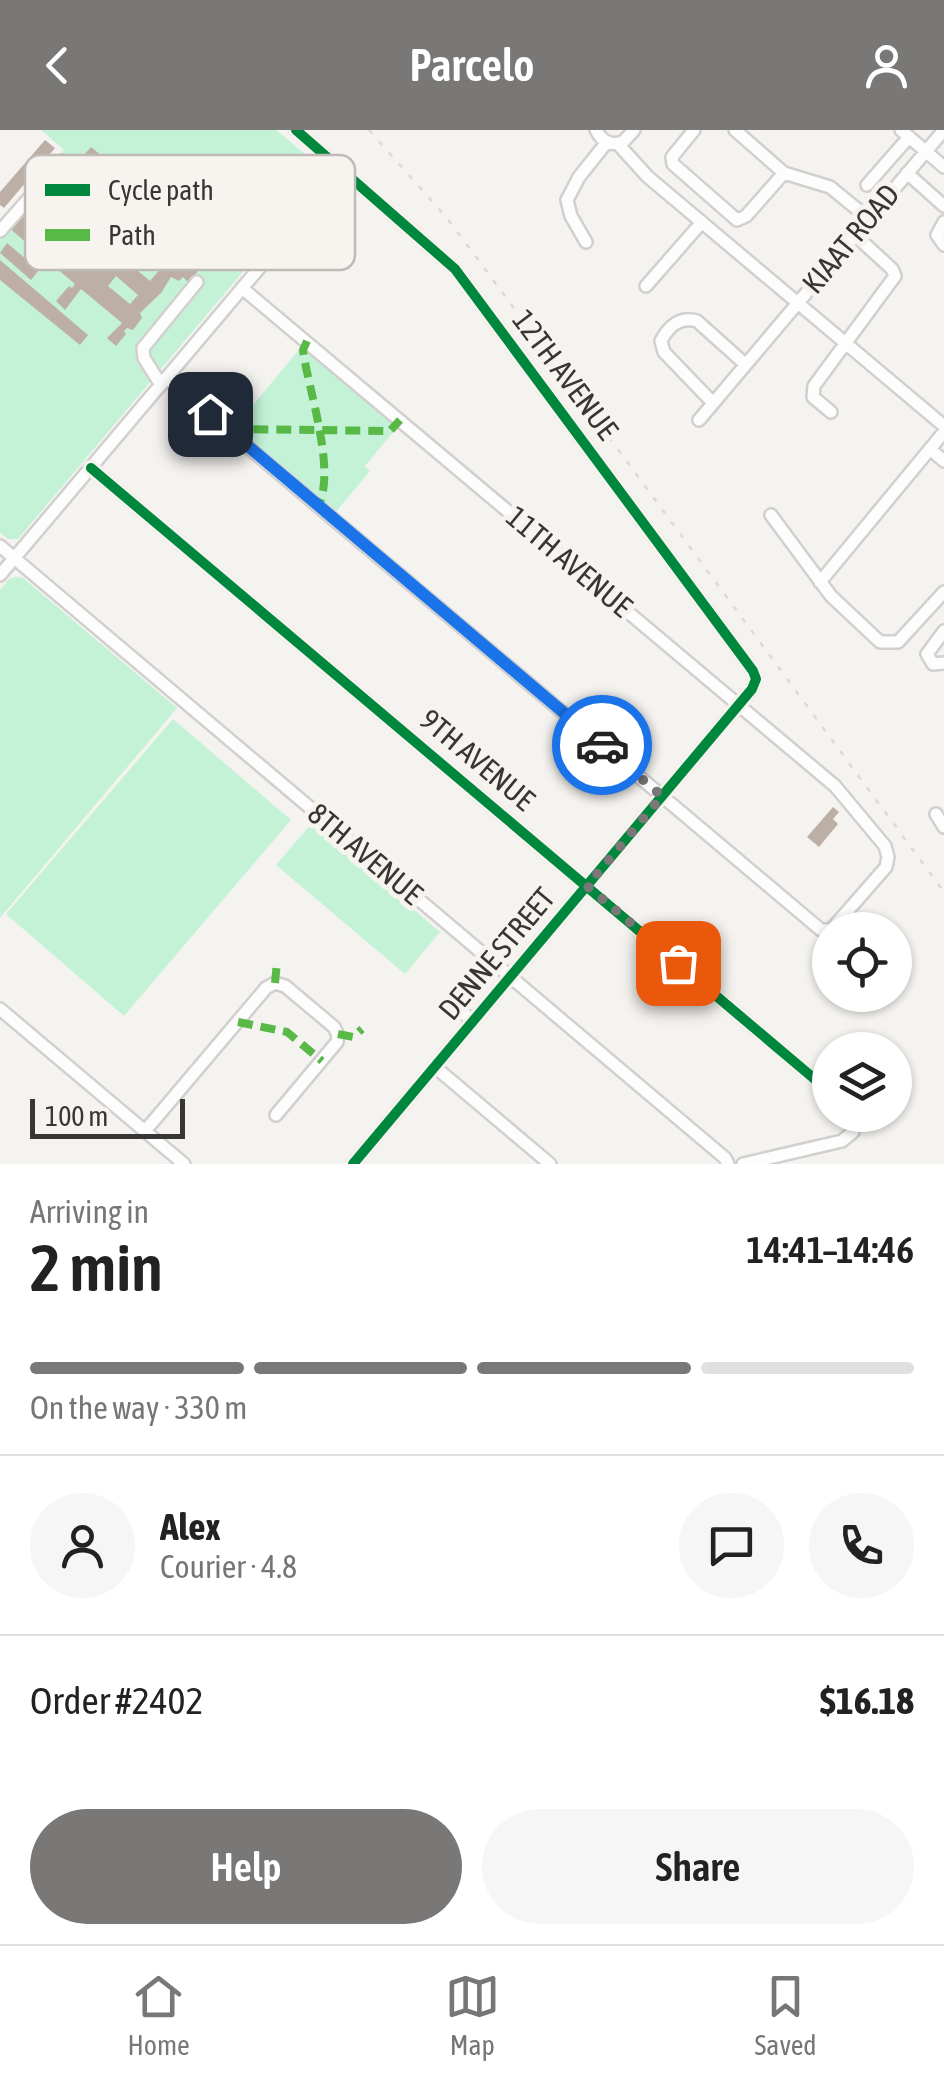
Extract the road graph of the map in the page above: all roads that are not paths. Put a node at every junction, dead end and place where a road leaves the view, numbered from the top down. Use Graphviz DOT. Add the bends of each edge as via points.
graph roads {
  1 [pos="296,130"];
  2 [pos="596,130"];
  3 [pos="634,130"];
  4 [pos="694,130"];
  5 [pos="736,130"];
  6 [pos="944,130"];
  7 [pos="905,133"];
  8 [pos="612,143"];
  9 [pos="926,151"];
  10 [pos="325,155"];
  11 [pos="944,167"];
  12 [pos="784,173"];
  13 [pos="907,173"];
  14 [pos="355,182"];
  15 [pos="867,184"];
  16 [pos="25,203"];
  17 [pos="944,206"];
  18 [pos="868,218"];
  19 [pos="702,222"];
  20 [pos="944,222"];
  21 [pos="0,231"];
  22 [pos="854,235"];
  23 [pos="586,242"];
  24 [pos="944,244"];
  25 [pos="257,270"];
  26 [pos="198,282"];
  27 [pos="646,286"];
  28 [pos="242,288"];
  29 [pos="797,303"];
  30 [pos="846,344"];
  31 [pos="746,364"];
  32 [pos="164,381"];
  33 [pos="713,404"];
  34 [pos="831,412"];
  35 [pos="699,420"];
  36 [pos="944,429"];
  37 [pos="930,449"];
  38 [pos="944,461"];
  39 [pos="91,468"];
  40 [pos="771,515"];
  41 [pos="0,546"];
  42 [pos="14,558"];
  43 [pos="0,575"];
  44 [pos="820,582"];
  45 [pos="944,592"];
  46 [pos="944,631"];
  47 [pos="944,663"];
  48 [pos="755,683"];
  49 [pos="739,705"];
  50 [pos="662,796"];
  51 [pos="936,814"];
  52 [pos="944,827"];
  53 [pos="587,886"];
  54 [pos="846,912"];
  55 [pos="812,922"];
  56 [pos="510,977"];
  57 [pos="451,1003"];
  58 [pos="0,1009"];
  59 [pos="473,1021"];
  60 [pos="435,1066"];
  61 [pos="812,1077"];
  62 [pos="276,1115"];
  63 [pos="145,1131"];
  64 [pos="848,1132"];
  65 [pos="359,1162"];
  66 [pos="184,1164"];
  67 [pos="550,1164"];
  68 [pos="728,1164"];
  69 [pos="743,1164"];
  1 -- 10 [label="street, 12TH AVENUE"];
  2 -- 8 [label="street"];
  3 -- 8 [label="street"];
  4 -- 12 [label="street" via="673,164 737,220"];
  5 -- 12 [label="street"];
  6 -- 9 [label="street, KIAAT ROAD"];
  7 -- 9 [label="street"];
  7 -- 15 [label="street"];
  8 -- 19 [label="street"];
  8 -- 23 [label="street" via="578,177 567,200"];
  9 -- 11 [label="street"];
  9 -- 13 [label="street, KIAAT ROAD"];
  12 -- 18 [label="street" via="830,187"];
  13 -- 17 [label="street"];
  13 -- 18 [label="street, KIAAT ROAD"];
  14 -- 48 [label="street, 12TH AVENUE" via="460,276 753,671"];
  16 -- 21 [label="street"];
  18 -- 22 [label="street, KIAAT ROAD"];
  19 -- 27 [label="street"];
  19 -- 29 [label="street"];
  20 -- 24 [label="street" via="937,235"];
  22 -- 29 [label="street, KIAAT ROAD"];
  22 -- 30 [label="street" via="895,276"];
  25 -- 28 [label="street"];
  26 -- 32 [label="street" via="144,348 144,358"];
  28 -- 32 [label="street"];
  28 -- 49 [label="street, 11TH AVENUE"];
  29 -- 30 [label="street"];
  29 -- 31 [label="street, KIAAT ROAD"];
  30 -- 34 [label="street" via="812,389"];
  30 -- 36 [label="street"];
  31 -- 33 [label="street, KIAAT ROAD"];
  31 -- 33 [label="street" via="697,321 678,322 666,332 664,352"];
  32 -- 39 [label="street"];
  32 -- 50 [label="street"];
  33 -- 35 [label="street, KIAAT ROAD"];
  36 -- 37 [label="street"];
  37 -- 38 [label="street"];
  37 -- 44 [label="street"];
  39 -- 42 [label="street"];
  39 -- 53 [label="street, 9TH AVENUE"];
  40 -- 44 [label="street"];
  41 -- 42 [label="street, 8TH AVENUE"];
  42 -- 43 [label="street"];
  42 -- 56 [label="street, 8TH AVENUE"];
  44 -- 45 [label="street" via="886,644 906,636"];
  46 -- 47 [label="street" via="927,654 933,664"];
  48 -- 49 [label="street, DENNE STREET"];
  49 -- 50 [label="street, DENNE STREET"];
  49 -- 54 [label="street, 11TH AVENUE" via="835,786 885,846 886,867"];
  50 -- 53 [label="street, DENNE STREET"];
  50 -- 55 [label="street"];
  51 -- 52 [label="street"];
  53 -- 56 [label="street, DENNE STREET"];
  53 -- 61 [label="street, 9TH AVENUE"];
  56 -- 59 [label="street, DENNE STREET"];
  56 -- 68 [label="street, 8TH AVENUE"];
  57 -- 59 [label="street"];
  58 -- 63 [label="street"];
  59 -- 60 [label="street, DENNE STREET"];
  60 -- 65 [label="street, DENNE STREET"];
  60 -- 67 [label="street"];
  62 -- 63 [label="street" via="338,1035 275,982"];
  63 -- 66 [label="street"];
  64 -- 69 [label="street" via="842,1142"];
}
